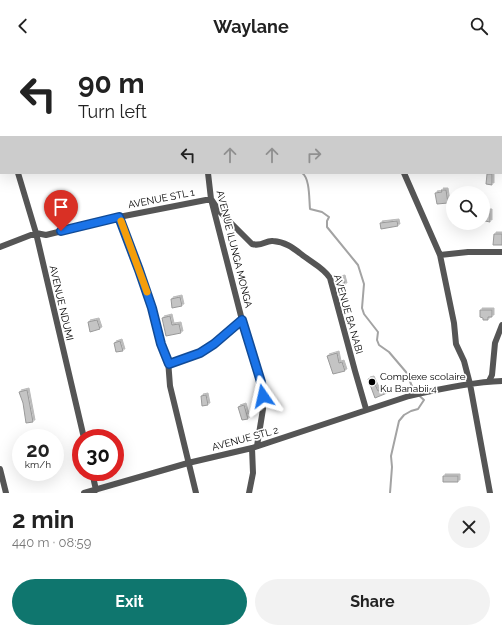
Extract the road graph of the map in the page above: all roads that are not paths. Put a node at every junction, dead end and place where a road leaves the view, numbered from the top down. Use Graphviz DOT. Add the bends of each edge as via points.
graph roads {
  1 [pos="18,174"];
  2 [pos="208,174"];
  3 [pos="404,174"];
  4 [pos="211,199"];
  5 [pos="119,217"];
  6 [pos="36,234"];
  7 [pos="0,247"];
  8 [pos="502,252"];
  9 [pos="440,255"];
  10 [pos="238,307"];
  11 [pos="242,320"];
  12 [pos="502,325"];
  13 [pos="234,326"];
  14 [pos="169,364"];
  15 [pos="489,381"];
  16 [pos="502,381"];
  17 [pos="470,384"];
  18 [pos="366,409"];
  19 [pos="82,429"];
  20 [pos="254,447"];
  21 [pos="188,463"];
  22 [pos="0,469"];
  23 [pos="94,481"];
  24 [pos="96,490"];
  25 [pos="6,493"];
  26 [pos="84,493"];
  27 [pos="196,493"];
  28 [pos="249,493"];
  29 [pos="490,493"];
  1 -- 6 [label="street, AVENUE NDUMI"];
  2 -- 4 [label="street, AVENUE ILUNGA MONGA"];
  3 -- 9 [label="street"];
  4 -- 5 [label="street, AVENUE STL 1"];
  4 -- 10 [label="street, AVENUE ILUNGA MONGA"];
  4 -- 18 [label="street, AVENUE BA NABI" via="252,244 259,246 271,241 282,242 295,248 326,272 330,278"];
  5 -- 6 [label="street, AVENUE STL 1" via="46,235"];
  5 -- 14 [label="street"];
  6 -- 7 [label="street, AVENUE STL 1"];
  6 -- 19 [label="street, AVENUE NDUMI"];
  8 -- 9 [label="street"];
  9 -- 17 [label="street" via="456,344 464,360"];
  10 -- 11 [label="street, AVENUE ILUNGA MONGA"];
  10 -- 13 [label="street"];
  11 -- 13 [label="street"];
  11 -- 20 [label="street, AVENUE ILUNGA MONGA" via="263,396 263,409"];
  12 -- 15 [label="street"];
  13 -- 14 [label="street" via="200,353"];
  14 -- 21 [label="street" via="170,386"];
  15 -- 16 [label="street"];
  15 -- 17 [label="street"];
  17 -- 18 [label="street, AVENUE STL 2" via="409,396"];
  17 -- 29 [label="street"];
  18 -- 20 [label="street, AVENUE STL 2"];
  20 -- 21 [label="street, AVENUE STL 2"];
  20 -- 28 [label="street, AVENUE ILUNGA MONGA"];
  21 -- 24 [label="street, AVENUE STL 2"];
  21 -- 27 [label="street"];
  22 -- 25 [label="street"];
  23 -- 24 [label="street"];
  24 -- 26 [label="street, AVENUE STL 2"];
}
